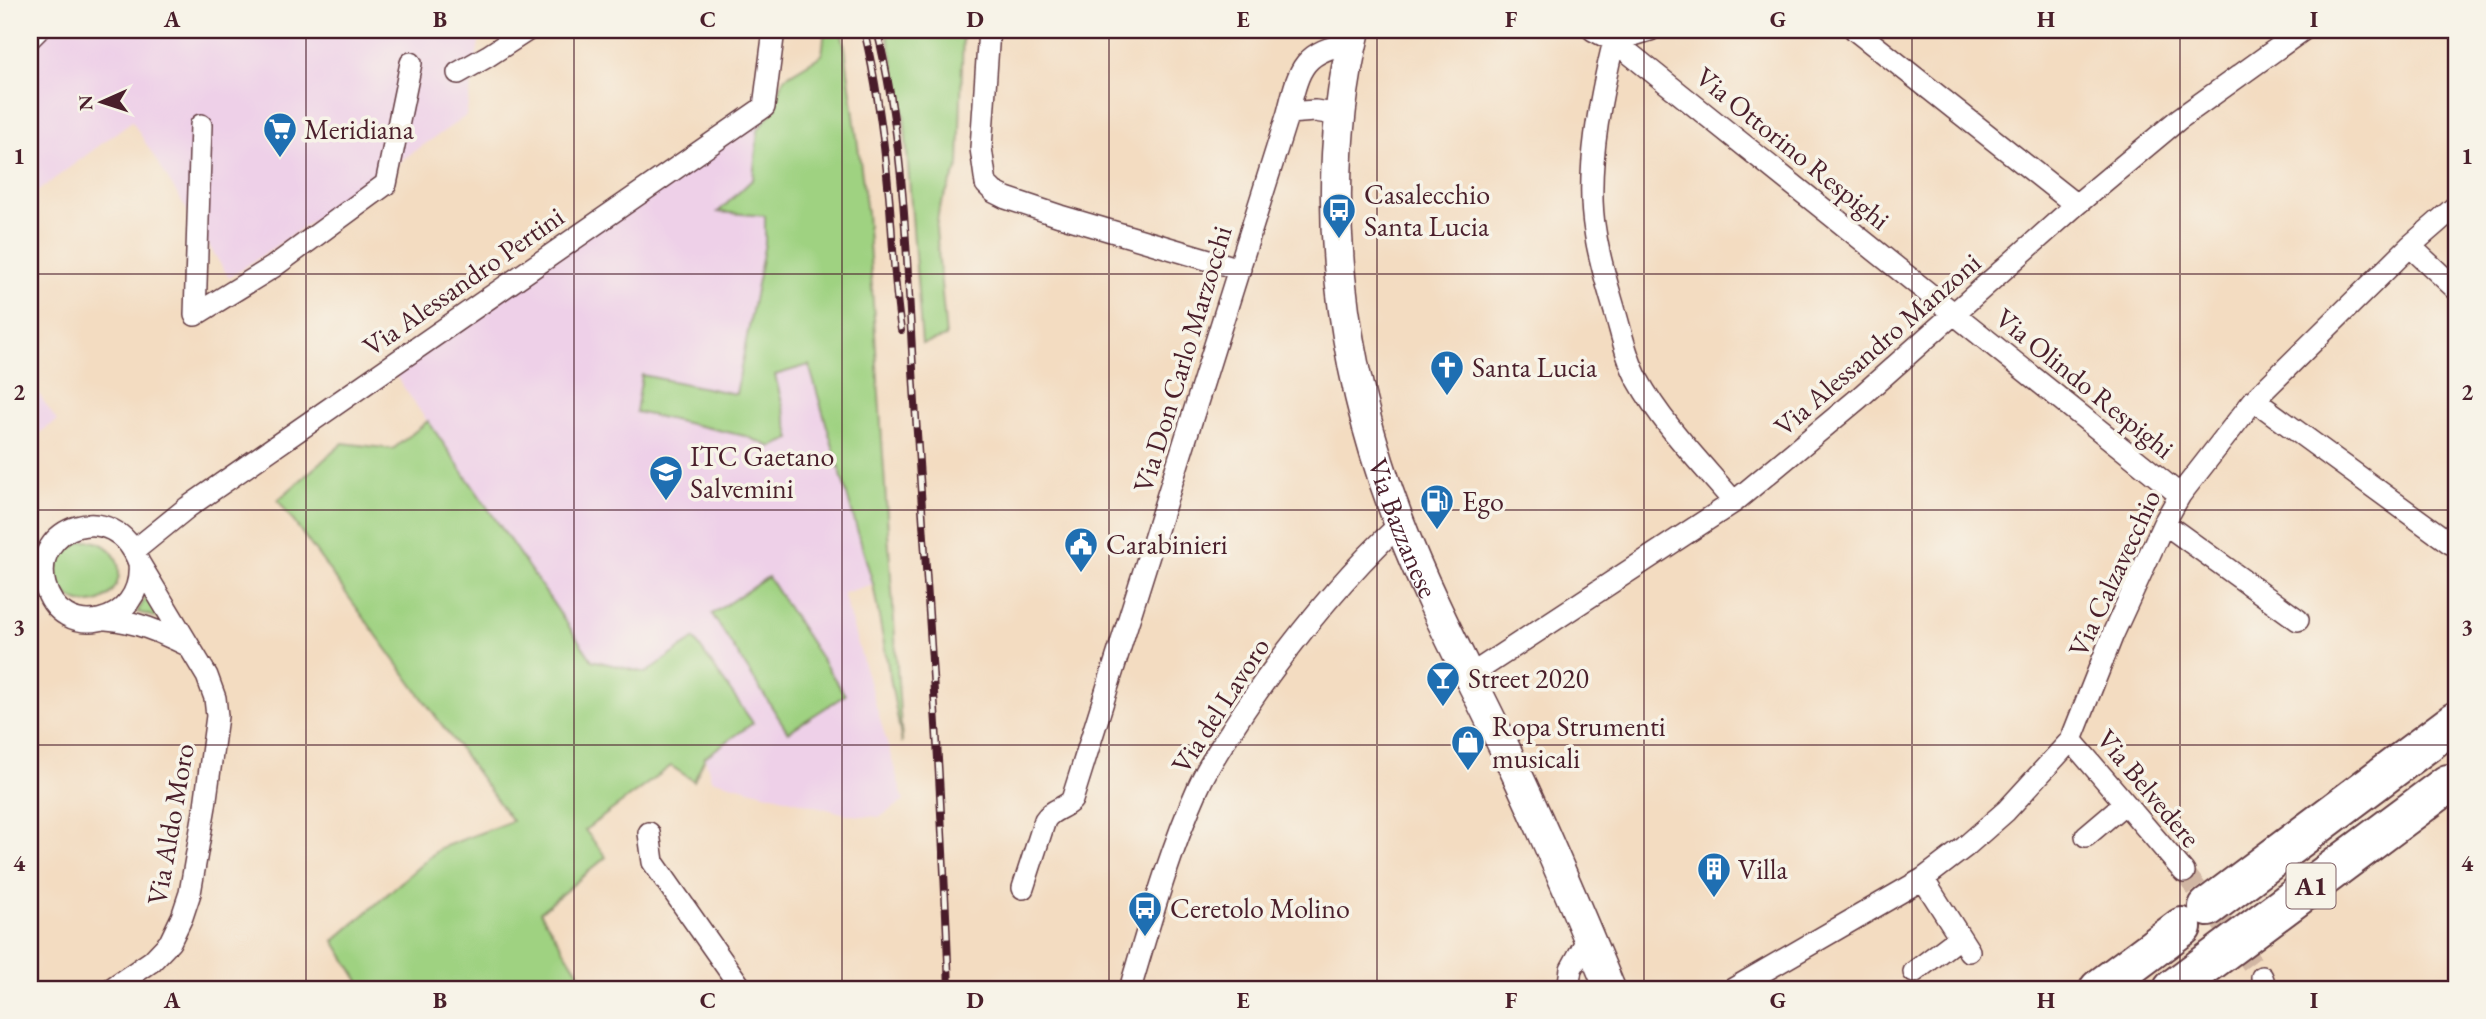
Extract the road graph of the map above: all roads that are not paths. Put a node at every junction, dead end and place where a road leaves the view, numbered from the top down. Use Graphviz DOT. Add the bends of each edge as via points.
graph roads {
  1 [pos="38,30"];
  2 [pos="528,30"];
  3 [pos="774,30"];
  4 [pos="989,30"];
  5 [pos="1593,30"];
  6 [pos="1650,30"];
  7 [pos="1855,30"];
  8 [pos="2303,30"];
  9 [pos="1353,37"];
  10 [pos="30,38"];
  11 [pos="1614,41"];
  12 [pos="411,63"];
  13 [pos="458,73"];
  14 [pos="1288,113"];
  15 [pos="1341,115"];
  16 [pos="201,125"];
  17 [pos="2076,205"];
  18 [pos="2456,206"];
  19 [pos="2410,246"];
  20 [pos="1240,269"];
  21 [pos="2456,289"];
  22 [pos="1956,314"];
  23 [pos="2254,400"];
  24 [pos="2180,495"];
  25 [pos="1734,502"];
  26 [pos="2164,523"];
  27 [pos="1400,524"];
  28 [pos="2450,543"];
  29 [pos="38,555"];
  30 [pos="137,557"];
  31 [pos="39,592"];
  32 [pos="106,619"];
  33 [pos="2298,620"];
  34 [pos="187,645"];
  35 [pos="1469,676"];
  36 [pos="2456,721"];
  37 [pos="2071,740"];
  38 [pos="2448,784"];
  39 [pos="2125,803"];
  40 [pos="649,833"];
  41 [pos="2086,836"];
  42 [pos="2184,872"];
  43 [pos="1923,878"];
  44 [pos="1023,888"];
  45 [pos="1588,938"];
  46 [pos="1914,972"];
  47 [pos="111,989"];
  48 [pos="742,989"];
  49 [pos="1130,989"];
  50 [pos="1568,989"];
  51 [pos="1610,989"];
  52 [pos="1732,989"];
  53 [pos="2099,989"];
  54 [pos="2173,989"];
  1 -- 10 [label="street"];
  2 -- 13 [label="street"];
  3 -- 30 [label="street, Via Alessandro Pertini" via="764,107 188,507"];
  4 -- 20 [label="street" via="981,148 986,184 994,192"];
  5 -- 11 [label="street, Via Ottorino Respighi"];
  6 -- 11 [label="street"];
  7 -- 17 [label="street"];
  8 -- 17 [label="street, Via Alessandro Manzoni" via="2179,119"];
  9 -- 14 [label="street, Via Don Carlo Marzocchi" via="1307,62 1296,80"];
  9 -- 15 [label="main road, Via Bazzanese"];
  11 -- 22 [label="street, Via Ottorino Respighi"];
  11 -- 25 [label="street" via="1599,119 1592,195 1594,230 1606,283 1638,380"];
  12 -- 16 [label="street" via="386,184 273,267 195,315"];
  14 -- 15 [label="street"];
  14 -- 20 [label="street, Via Don Carlo Marzocchi"];
  15 -- 27 [label="main road, Via Bazzanese" via="1337,205 1346,324 1367,425"];
  17 -- 22 [label="street, Via Alessandro Manzoni"];
  18 -- 19 [label="street, Via Calzavecchio"];
  19 -- 21 [label="street"];
  19 -- 23 [label="street, Via Calzavecchio"];
  20 -- 44 [label="street, Via Don Carlo Marzocchi" via="1072,800 1045,820"];
  22 -- 24 [label="street, Via Olindo Respighi"];
  22 -- 25 [label="street, Via Alessandro Manzoni"];
  23 -- 24 [label="street, Via Calzavecchio"];
  23 -- 28 [label="street"];
  24 -- 26 [label="street, Via Calzavecchio"];
  25 -- 35 [label="street, Via Alessandro Manzoni"];
  26 -- 33 [label="street"];
  26 -- 37 [label="street, Via Calzavecchio"];
  27 -- 35 [label="main road, Via Bazzanese"];
  27 -- 49 [label="street, Via del Lavoro" via="1311,619 1218,750 1180,833"];
  29 -- 30 [label="street, Via Aldo Moro" via="65,532 90,524 116,531 127,539"];
  29 -- 31 [label="street, Via Aldo Moro" via="43,569"];
  30 -- 32 [label="street" via="139,581 133,597 122,611"];
  30 -- 34 [label="street, Via Aldo Moro"];
  31 -- 32 [label="street, Via Aldo Moro" via="73,617"];
  32 -- 34 [label="street, Via Aldo Moro" via="146,626"];
  34 -- 47 [label="street, Via Aldo Moro" via="206,676 217,716 190,893 170,942 152,961"];
  35 -- 45 [label="main road, Via Bazzanese" via="1551,848"];
  36 -- 53 [label="highway, A1"];
  37 -- 39 [label="street, Via Belvedere"];
  37 -- 43 [label="street, Via Calzavecchio" via="2006,811"];
  38 -- 54 [label="highway, A1"];
  39 -- 41 [label="street"];
  39 -- 42 [label="street, Via Belvedere"];
  40 -- 48 [label="street" via="653,862"];
  43 -- 46 [label="street" via="1964,944"];
  43 -- 52 [label="street, Via Calzavecchio"];
  45 -- 50 [label="street" via="1571,969"];
  45 -- 51 [label="main road, Via Bazzanese"];
}
